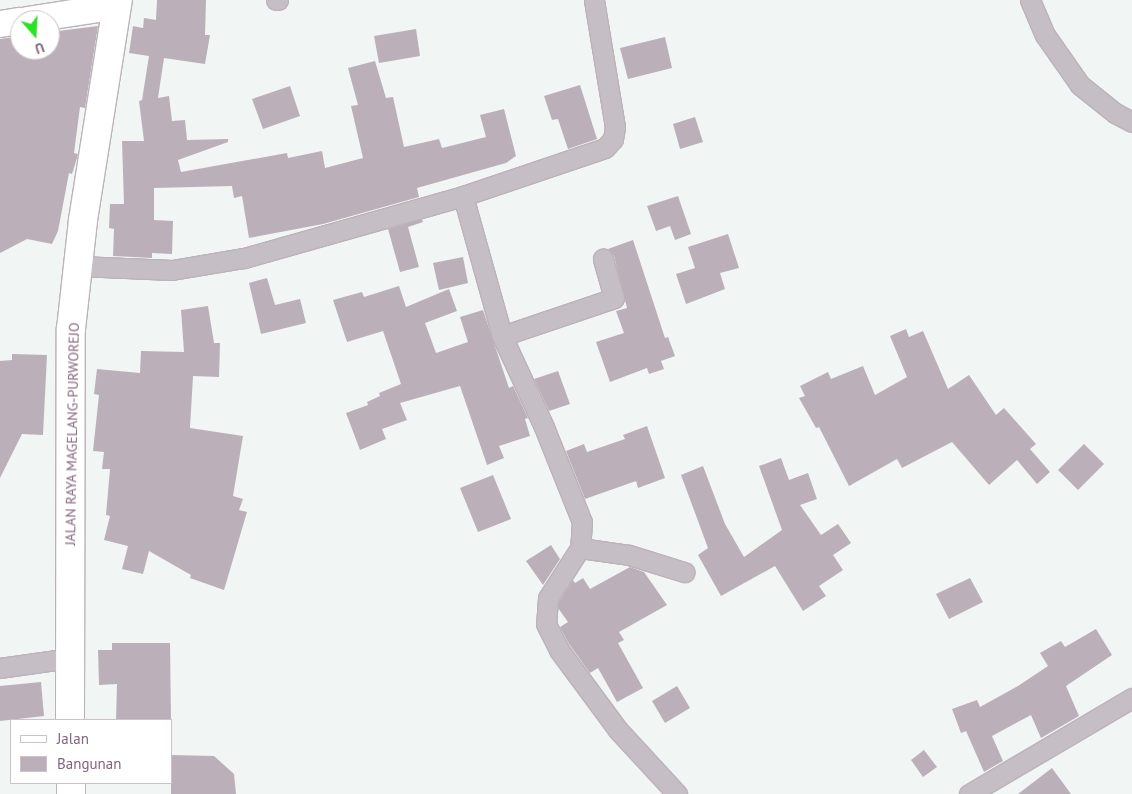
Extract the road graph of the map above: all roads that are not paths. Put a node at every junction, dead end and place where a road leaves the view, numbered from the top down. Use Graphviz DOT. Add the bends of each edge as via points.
graph roads {
  1 [pos="594,0"];
  2 [pos="1030,0"];
  3 [pos="117,3"];
  4 [pos="60,14"];
  5 [pos="1132,122"];
  6 [pos="464,196"];
  7 [pos="603,258"];
  8 [pos="79,266"];
  9 [pos="502,336"];
  10 [pos="580,548"];
  11 [pos="684,572"];
  12 [pos="70,658"];
  13 [pos="0,668"];
  14 [pos="1132,698"];
  15 [pos="70,719"];
  16 [pos="677,794"];
  17 [pos="969,794"];
  1 -- 6 [label="street" via="615,128 611,143 601,150"];
  2 -- 5 [label="street" via="1045,35 1080,85 1115,113"];
  3 -- 4 [label="street"];
  3 -- 8 [label="main road, JALAN RAYA MAGELANG-PURWOREJO"];
  6 -- 8 [label="street" via="308,241 205,266 172,270"];
  6 -- 9 [label="street"];
  7 -- 9 [label="street" via="614,298"];
  8 -- 12 [label="main road, JALAN RAYA MAGELANG-PURWOREJO" via="71,329"];
  9 -- 10 [label="street" via="580,512 583,530"];
  10 -- 11 [label="street" via="629,555"];
  10 -- 16 [label="street" via="548,598 545,616 549,632 618,730"];
  12 -- 13 [label="street"];
  12 -- 15 [label="main road, JALAN RAYA MAGELANG-PURWOREJO"];
  14 -- 17 [label="street"];
}
